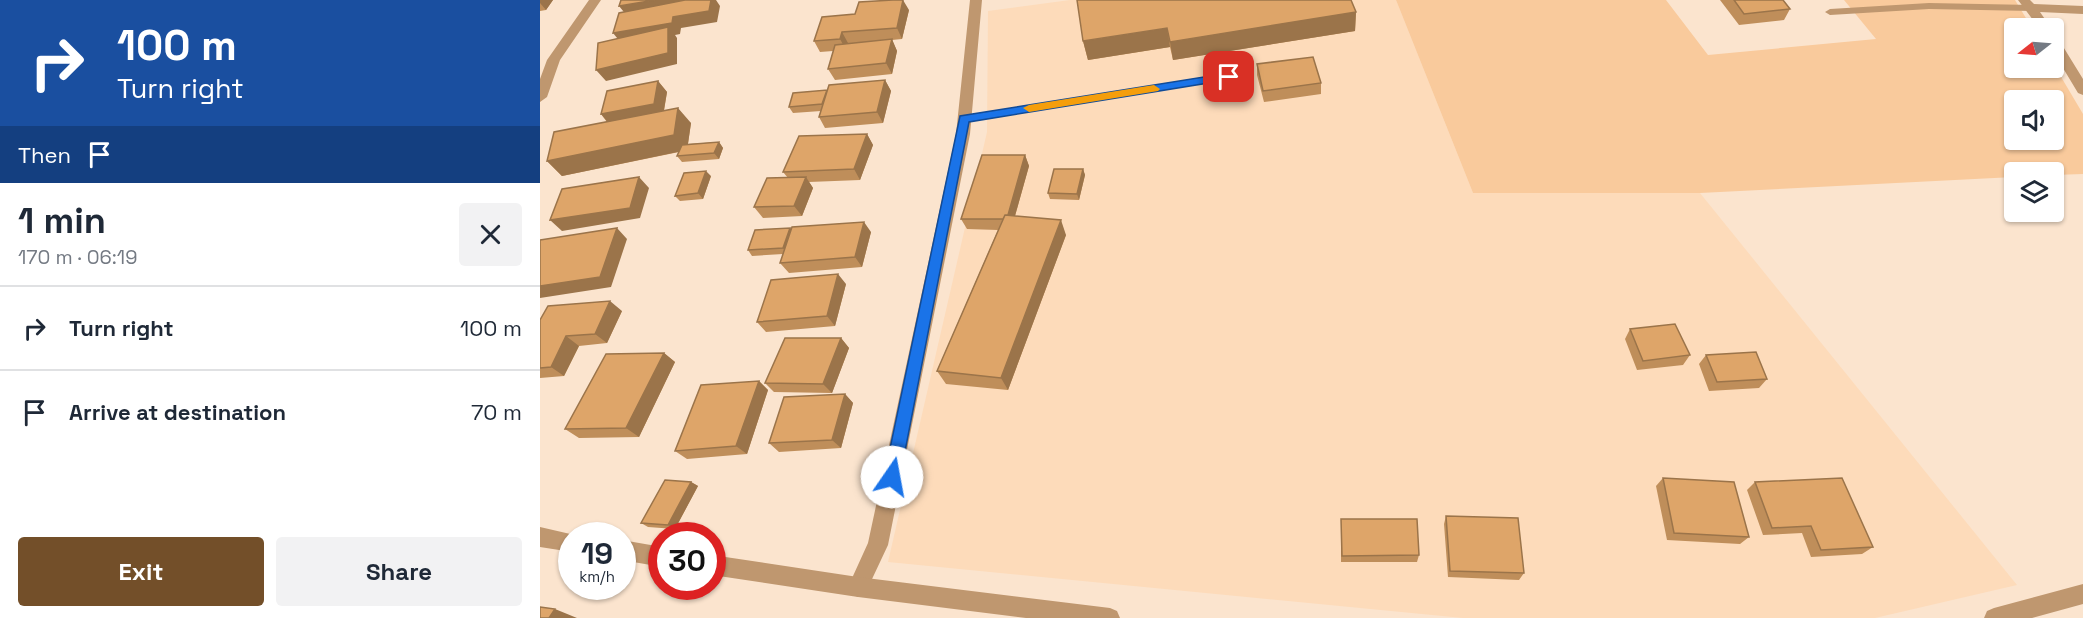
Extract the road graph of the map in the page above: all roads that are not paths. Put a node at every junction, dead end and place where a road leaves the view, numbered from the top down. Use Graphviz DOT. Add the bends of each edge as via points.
graph roads {
  1 [pos="595,0"];
  2 [pos="976,0"];
  3 [pos="2028,4"];
  4 [pos="2083,10"];
  5 [pos="1830,12"];
  6 [pos="2038,18"];
  7 [pos="2064,59"];
  8 [pos="1229,77"];
  9 [pos="2083,90"];
  10 [pos="540,97"];
  11 [pos="964,119"];
  12 [pos="540,537"];
  13 [pos="558,540"];
  14 [pos="726,566"];
  15 [pos="858,587"];
  16 [pos="2083,594"];
  17 [pos="1110,618"];
  18 [pos="1994,618"];
  1 -- 10 [label="street" via="554,60"];
  2 -- 11 [label="street"];
  3 -- 4 [label="street"];
  3 -- 5 [label="lane"];
  3 -- 6 [label="street"];
  7 -- 9 [label="street"];
  8 -- 11 [label="lane"];
  11 -- 15 [label="street" via="878,545"];
  12 -- 13 [label="street"];
  14 -- 15 [label="street"];
  15 -- 17 [label="street"];
  16 -- 18 [label="street"];
}
